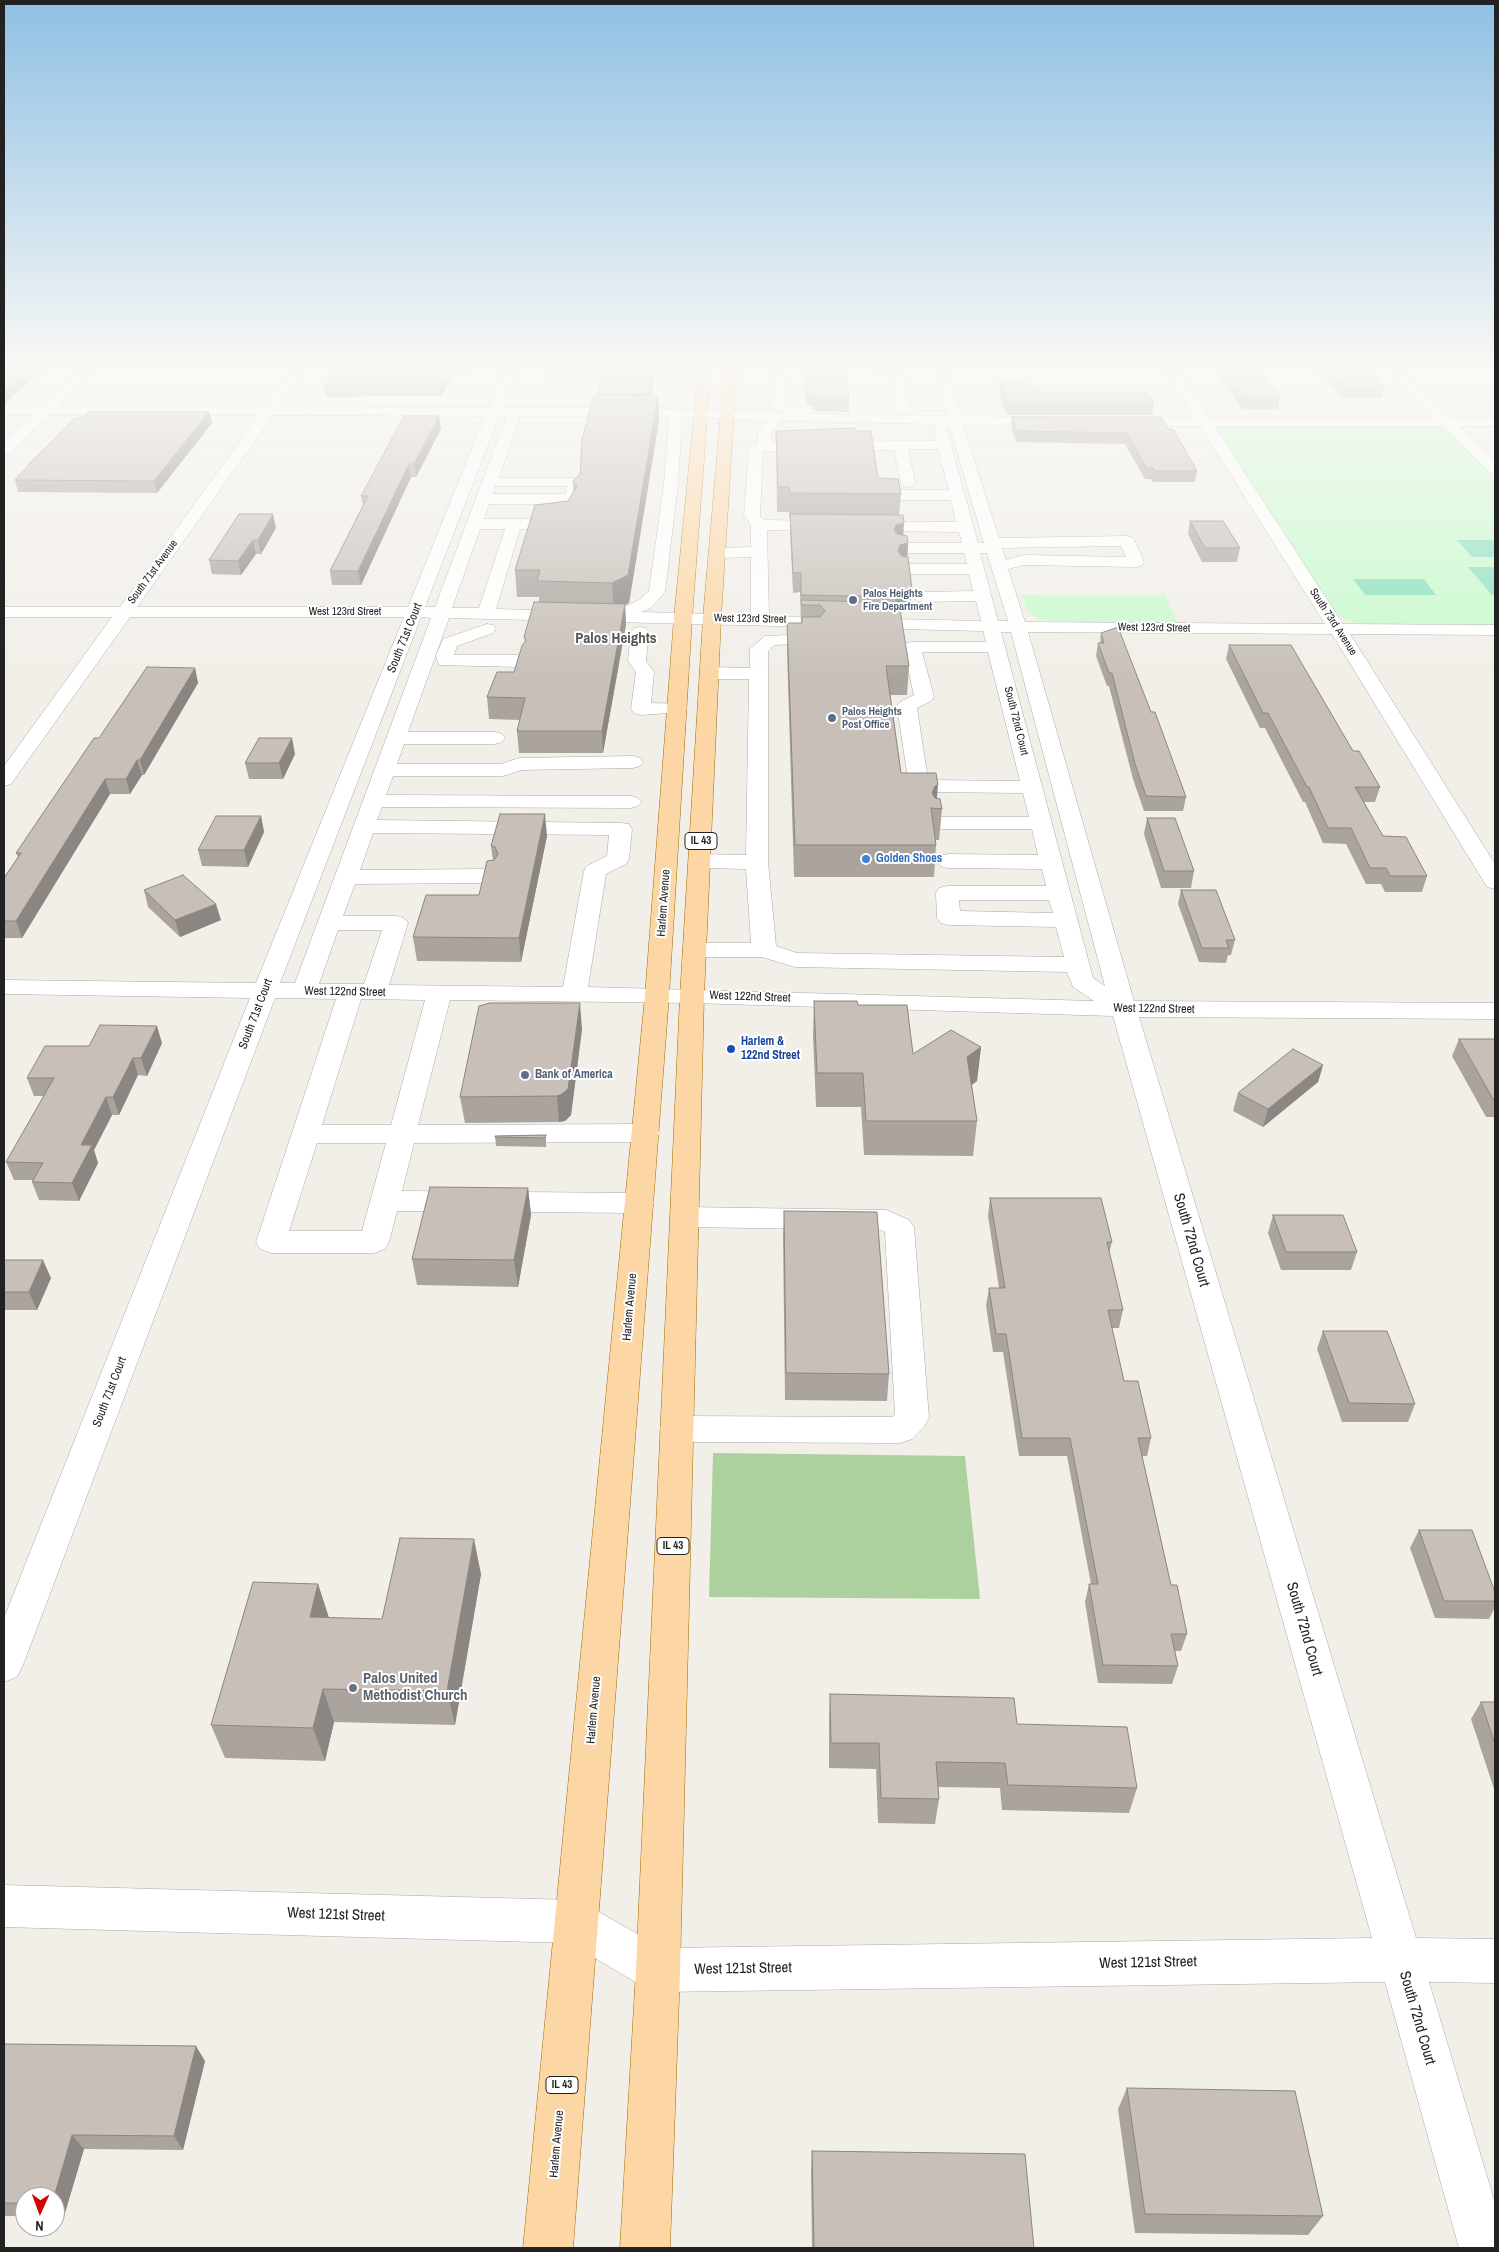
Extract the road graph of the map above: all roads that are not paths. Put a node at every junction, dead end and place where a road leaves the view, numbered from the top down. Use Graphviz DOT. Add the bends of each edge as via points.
graph roads {
  1 [pos="226,470"];
  2 [pos="470,470"];
  3 [pos="493,470"];
  4 [pos="671,470"];
  5 [pos="695,470"];
  6 [pos="725,470"];
  7 [pos="755,470"];
  8 [pos="902,470"];
  9 [pos="954,470"];
  10 [pos="962,470"];
  11 [pos="1235,470"];
  12 [pos="489,482"];
  13 [pos="958,495"];
  14 [pos="479,511"];
  15 [pos="514,524"];
  16 [pos="760,526"];
  17 [pos="966,526"];
  18 [pos="902,548"];
  19 [pos="971,548"];
  20 [pos="760,552"];
  21 [pos="995,552"];
  22 [pos="718,553"];
  23 [pos="479,567"];
  24 [pos="907,569"];
  25 [pos="977,569"];
  26 [pos="984,596"];
  27 [pos="923,597"];
  28 [pos="125,611"];
  29 [pos="4,612"];
  30 [pos="415,612"];
  31 [pos="441,613"];
  32 [pos="683,618"];
  33 [pos="712,618"];
  34 [pos="489,619"];
  35 [pos="760,620"];
  36 [pos="631,622"];
  37 [pos="992,626"];
  38 [pos="1018,627"];
  39 [pos="785,629"];
  40 [pos="1338,630"];
  41 [pos="1495,630"];
  42 [pos="911,637"];
  43 [pos="997,647"];
  44 [pos="438,648"];
  45 [pos="517,661"];
  46 [pos="710,673"];
  47 [pos="759,674"];
  48 [pos="677,708"];
  49 [pos="396,738"];
  50 [pos="494,738"];
  51 [pos="633,762"];
  52 [pos="384,770"];
  53 [pos="4,780"];
  54 [pos="1033,787"];
  55 [pos="373,801"];
  56 [pos="631,802"];
  57 [pos="942,823"];
  58 [pos="1042,823"];
  59 [pos="364,826"];
  60 [pos="700,861"];
  61 [pos="757,862"];
  62 [pos="948,862"];
  63 [pos="1052,862"];
  64 [pos="488,876"];
  65 [pos="346,877"];
  66 [pos="1495,882"];
  67 [pos="1059,893"];
  68 [pos="1066,920"];
  69 [pos="329,923"];
  70 [pos="695,950"];
  71 [pos="764,950"];
  72 [pos="1078,965"];
  73 [pos="4,987"];
  74 [pos="265,991"];
  75 [pos="304,992"];
  76 [pos="363,992"];
  77 [pos="439,993"];
  78 [pos="574,995"];
  79 [pos="657,996"];
  80 [pos="692,996"];
  81 [pos="1124,1009"];
  82 [pos="1495,1011"];
  83 [pos="403,1133"];
  84 [pos="646,1133"];
  85 [pos="306,1134"];
  86 [pos="385,1201"];
  87 [pos="639,1203"];
  88 [pos="685,1217"];
  89 [pos="678,1429"];
  90 [pos="4,1665"];
  91 [pos="4,1906"];
  92 [pos="575,1922"];
  93 [pos="1400,1960"];
  94 [pos="1495,1961"];
  95 [pos="658,1970"];
  96 [pos="548,2248"];
  97 [pos="645,2248"];
  98 [pos="1484,2248"];
  1 -- 28 [label="street, South 71st Avenue"];
  2 -- 30 [label="street, South 71st Court"];
  3 -- 12 [label="street, South 71st Court"];
  4 -- 36 [label="street" via="657,592"];
  5 -- 32 [label="main road, Harlem Avenue / IL 43"];
  6 -- 22 [label="main road, IL 43"];
  7 -- 16 [label="street" via="752,516"];
  8 -- 13 [label="street" via="903,489"];
  9 -- 13 [label="street, South 72nd Court"];
  10 -- 21 [label="street, South 72nd Court"];
  11 -- 40 [label="street, South 73rd Avenue"];
  12 -- 14 [label="street, South 71st Court"];
  12 -- 14 [label="street" via="575,482 572,499"];
  13 -- 17 [label="street, South 72nd Court"];
  14 -- 15 [label="street"];
  14 -- 15 [label="street" via="569,511 564,522"];
  14 -- 23 [label="street, South 71st Court"];
  15 -- 23 [label="street"];
  16 -- 17 [label="street"];
  16 -- 20 [label="street"];
  17 -- 19 [label="street, South 72nd Court"];
  18 -- 19 [label="street"];
  19 -- 21 [label="street"];
  19 -- 25 [label="street, South 72nd Court"];
  20 -- 22 [label="street"];
  20 -- 35 [label="street"];
  21 -- 21 [label="street" via="1024,560 1136,562 1127,540 1008,541"];
  21 -- 38 [label="street, South 72nd Court"];
  22 -- 33 [label="main road, IL 43"];
  23 -- 31 [label="street, South 71st Court"];
  23 -- 34 [label="street"];
  24 -- 25 [label="street"];
  25 -- 26 [label="street, South 72nd Court"];
  26 -- 27 [label="street"];
  26 -- 37 [label="street, South 72nd Court"];
  28 -- 29 [label="street, West 123rd Street"];
  28 -- 30 [label="street, West 123rd Street"];
  28 -- 53 [label="street, South 71st Avenue"];
  30 -- 31 [label="street, West 123rd Street"];
  30 -- 74 [label="street, South 71st Court"];
  31 -- 34 [label="street, West 123rd Street"];
  31 -- 44 [label="street, South 71st Court"];
  32 -- 33 [label="street, West 123rd Street"];
  32 -- 36 [label="street, West 123rd Street"];
  32 -- 48 [label="main road, Harlem Avenue / IL 43"];
  33 -- 35 [label="street, West 123rd Street"];
  33 -- 46 [label="main road, IL 43"];
  34 -- 36 [label="street"];
  34 -- 36 [label="street, West 123rd Street"];
  34 -- 44 [label="street"];
  35 -- 39 [label="street, West 123rd Street"];
  36 -- 48 [label="street" via="637,661 645,672 642,709"];
  37 -- 38 [label="street, West 123rd Street"];
  37 -- 42 [label="street, West 123rd Street"];
  37 -- 43 [label="street, South 72nd Court"];
  38 -- 40 [label="street, West 123rd Street"];
  38 -- 81 [label="street, South 72nd Court"];
  39 -- 42 [label="street, West 123rd Street"];
  39 -- 47 [label="street" via="759,649"];
  40 -- 41 [label="street, West 123rd Street"];
  40 -- 66 [label="street, South 73rd Avenue"];
  42 -- 43 [label="street"];
  42 -- 54 [label="street" via="924,697 907,706 919,786"];
  43 -- 54 [label="street, South 72nd Court"];
  44 -- 45 [label="street" via="445,661"];
  44 -- 49 [label="street, South 71st Court"];
  46 -- 47 [label="street"];
  46 -- 60 [label="main road, IL 43"];
  47 -- 61 [label="street"];
  48 -- 79 [label="main road, Harlem Avenue / IL 43"];
  49 -- 50 [label="street"];
  49 -- 52 [label="street, South 71st Court"];
  51 -- 52 [label="street" via="519,764 503,770"];
  52 -- 55 [label="street, South 71st Court"];
  54 -- 58 [label="street, South 72nd Court"];
  55 -- 56 [label="street"];
  55 -- 59 [label="street, South 71st Court"];
  57 -- 58 [label="street"];
  58 -- 63 [label="street, South 72nd Court"];
  59 -- 65 [label="street, South 71st Court"];
  59 -- 78 [label="street" via="620,829 618,859 595,871"];
  60 -- 61 [label="street"];
  60 -- 70 [label="main road, IL 43"];
  61 -- 71 [label="street"];
  62 -- 63 [label="street"];
  63 -- 67 [label="street, South 72nd Court"];
  64 -- 65 [label="street"];
  65 -- 69 [label="street, South 71st Court"];
  67 -- 68 [label="street, South 72nd Court"];
  67 -- 68 [label="street" via="947,893 949,918"];
  68 -- 72 [label="street, South 72nd Court"];
  69 -- 75 [label="street, South 71st Court"];
  69 -- 76 [label="street" via="396,923"];
  70 -- 71 [label="street"];
  70 -- 80 [label="main road, IL 43"];
  71 -- 72 [label="street" via="795,960"];
  72 -- 81 [label="street, South 72nd Court" via="1082,982"];
  73 -- 74 [label="street, West 122nd Street"];
  74 -- 75 [label="street, West 122nd Street"];
  74 -- 90 [label="street, South 71st Court"];
  75 -- 76 [label="street, West 122nd Street"];
  76 -- 77 [label="street, West 122nd Street"];
  76 -- 85 [label="street"];
  77 -- 78 [label="street, West 122nd Street"];
  77 -- 83 [label="street"];
  78 -- 79 [label="street, West 122nd Street"];
  79 -- 80 [label="street, West 122nd Street"];
  79 -- 84 [label="main road, Harlem Avenue / IL 43"];
  80 -- 81 [label="street, West 122nd Street"];
  80 -- 88 [label="main road, IL 43"];
  81 -- 82 [label="street, West 122nd Street"];
  81 -- 93 [label="street, South 72nd Court"];
  83 -- 84 [label="street"];
  83 -- 85 [label="street"];
  83 -- 86 [label="street"];
  84 -- 87 [label="main road, Harlem Avenue / IL 43"];
  85 -- 86 [label="street" via="271,1242 374,1242"];
  86 -- 87 [label="street"];
  87 -- 92 [label="main road, Harlem Avenue / IL 43"];
  88 -- 89 [label="main road, IL 43"];
  88 -- 89 [label="street" via="886,1220 899,1227 912,1418 900,1430"];
  89 -- 95 [label="main road, IL 43"];
  91 -- 92 [label="street, West 121st Street"];
  92 -- 95 [label="street, West 121st Street"];
  92 -- 96 [label="main road, Harlem Avenue / IL 43"];
  93 -- 94 [label="street, West 121st Street"];
  93 -- 95 [label="street, West 121st Street"];
  93 -- 98 [label="street, South 72nd Court"];
  95 -- 97 [label="main road, IL 43"];
}
